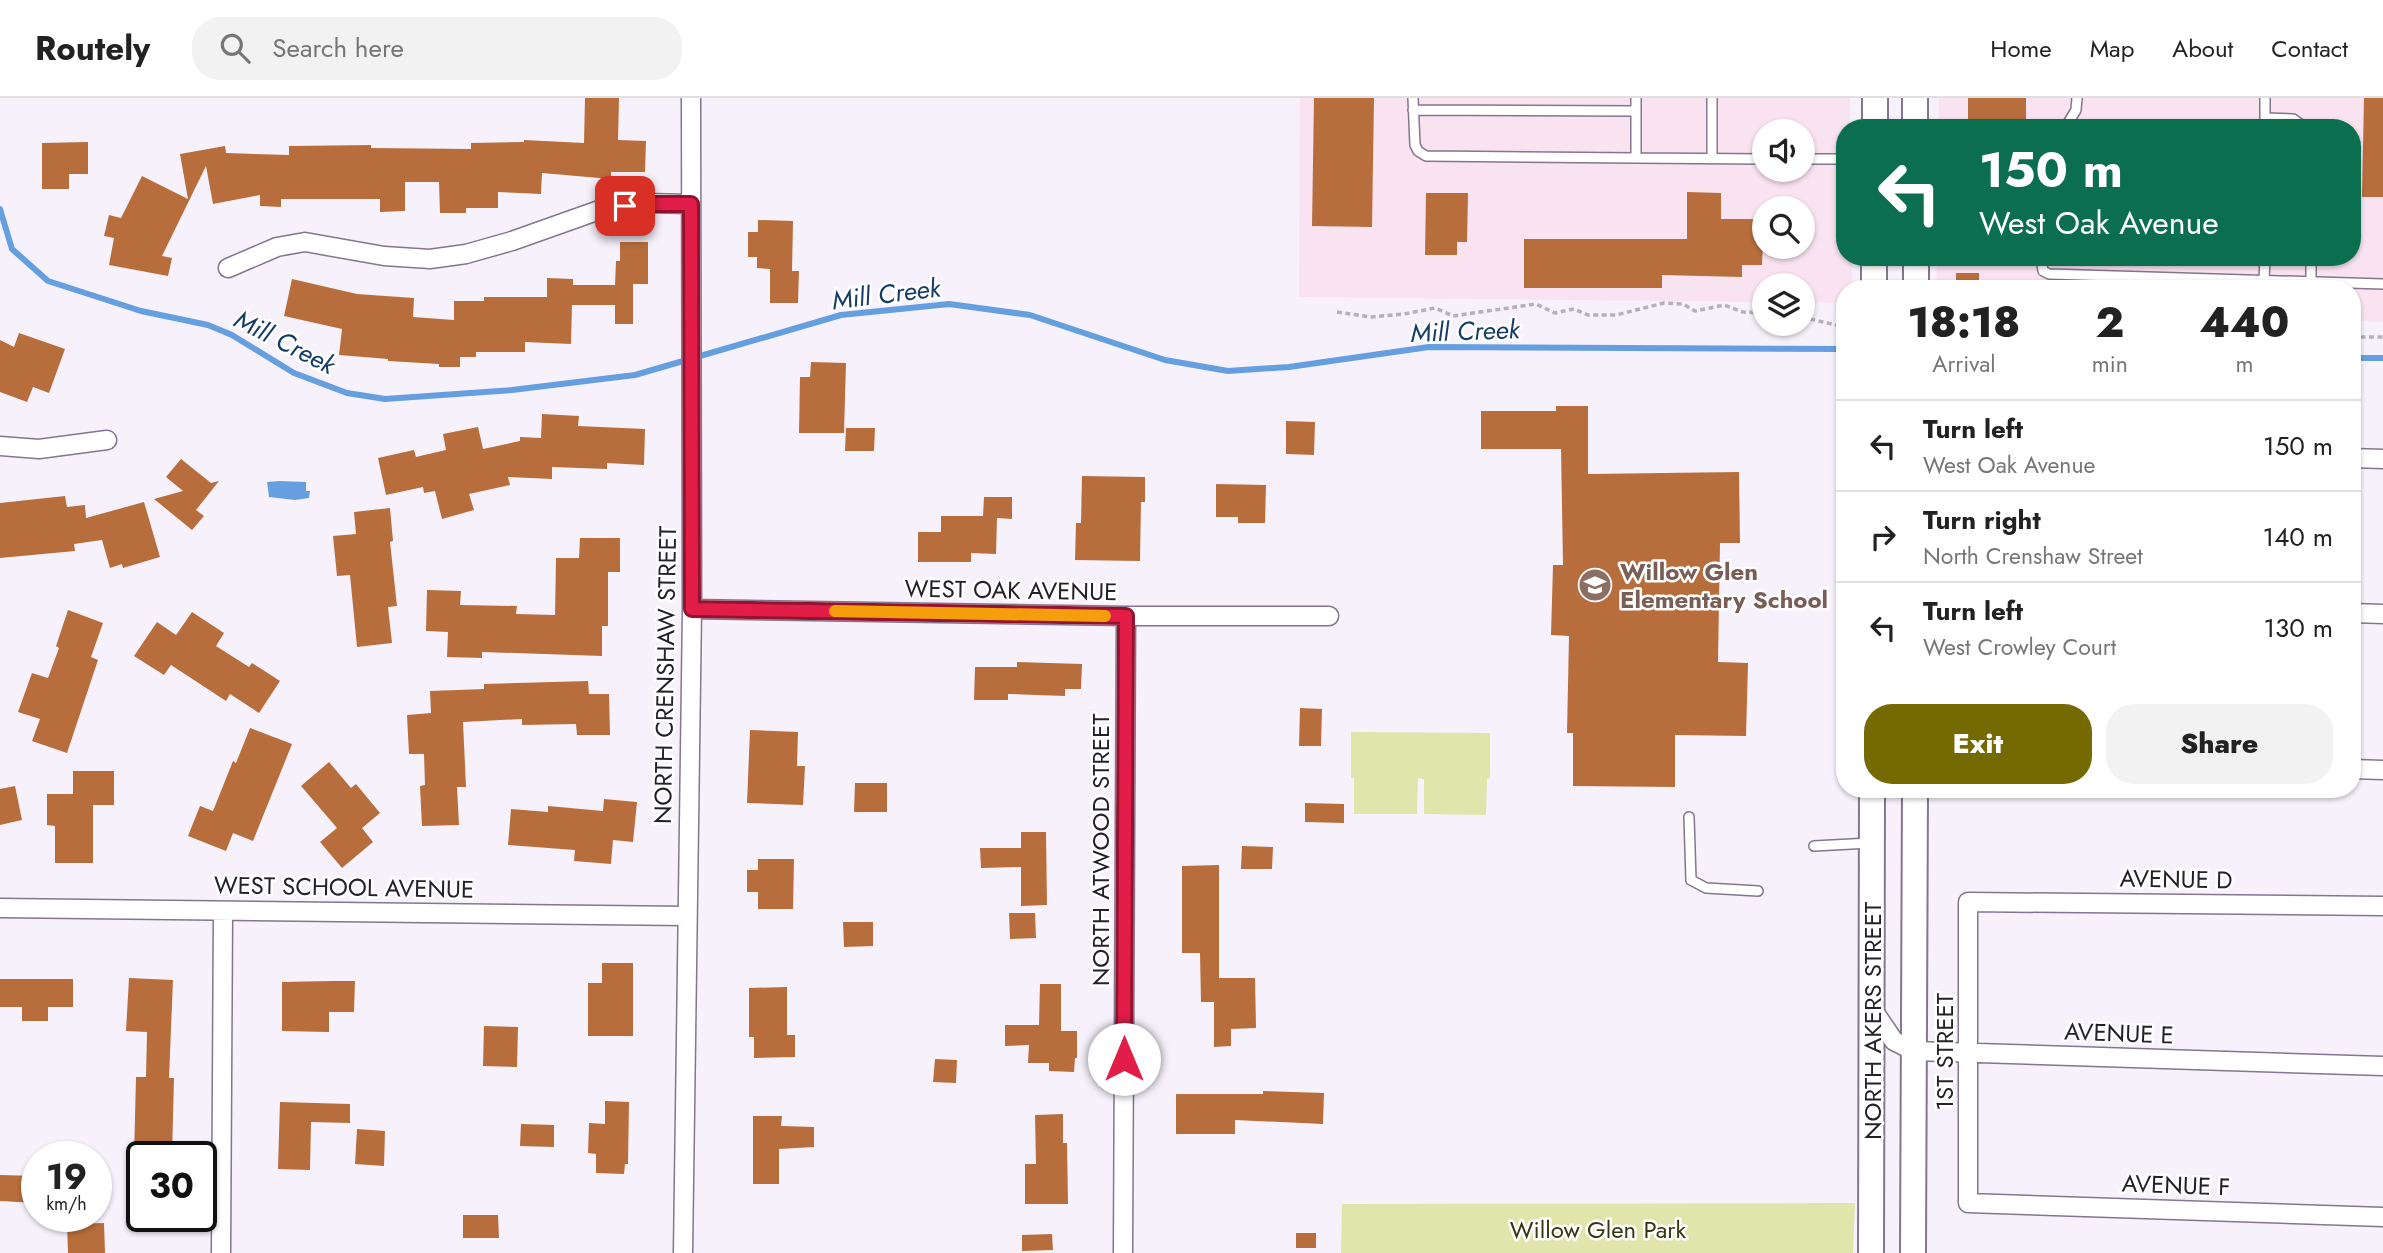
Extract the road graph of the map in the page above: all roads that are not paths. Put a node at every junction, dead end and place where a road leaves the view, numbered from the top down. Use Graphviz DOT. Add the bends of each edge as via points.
graph roads {
  1 [pos="691,98"];
  2 [pos="1413,98"];
  3 [pos="1636,98"];
  4 [pos="1712,98"];
  5 [pos="1875,98"];
  6 [pos="1915,98"];
  7 [pos="2077,98"];
  8 [pos="2276,98"];
  9 [pos="2265,102"];
  10 [pos="1413,110"];
  11 [pos="1636,111"];
  12 [pos="1875,119"];
  13 [pos="1915,119"];
  14 [pos="2070,119"];
  15 [pos="1636,158"];
  16 [pos="1712,159"];
  17 [pos="1752,159"];
  18 [pos="1815,159"];
  19 [pos="1836,159"];
  20 [pos="691,204"];
  21 [pos="2042,266"];
  22 [pos="228,268"];
  23 [pos="2233,280"];
  24 [pos="2361,284"];
  25 [pos="2383,284"];
  26 [pos="107,440"];
  27 [pos="0,446"];
  28 [pos="2361,458"];
  29 [pos="2383,459"];
  30 [pos="692,609"];
  31 [pos="2361,613"];
  32 [pos="2383,614"];
  33 [pos="1126,616"];
  34 [pos="1329,616"];
  35 [pos="2361,769"];
  36 [pos="2383,770"];
  37 [pos="1872,798"];
  38 [pos="1915,798"];
  39 [pos="1689,817"];
  40 [pos="1872,843"];
  41 [pos="1814,846"];
  42 [pos="1758,891"];
  43 [pos="1968,902"];
  44 [pos="2383,906"];
  45 [pos="0,908"];
  46 [pos="223,911"];
  47 [pos="687,916"];
  48 [pos="1873,1010"];
  49 [pos="1914,1051"];
  50 [pos="1968,1053"];
  51 [pos="2383,1066"];
  52 [pos="1968,1203"];
  53 [pos="2383,1217"];
  54 [pos="221,1253"];
  55 [pos="683,1253"];
  56 [pos="1123,1253"];
  57 [pos="1871,1253"];
  58 [pos="1913,1253"];
  1 -- 20 [label="street, NORTH CRENSHAW STREET"];
  2 -- 10 [label="lane"];
  3 -- 11 [label="lane"];
  4 -- 16 [label="lane"];
  5 -- 12 [label="main road"];
  6 -- 13 [label="main road"];
  7 -- 14 [label="lane"];
  8 -- 9 [label="lane"];
  10 -- 11 [label="lane"];
  10 -- 15 [label="lane" via="1415,145 1426,156"];
  11 -- 15 [label="lane"];
  15 -- 16 [label="lane"];
  16 -- 17 [label="lane"];
  18 -- 19 [label="lane"];
  20 -- 22 [label="street" via="605,208 512,241 430,259 305,242 277,247"];
  20 -- 30 [label="street, NORTH CRENSHAW STREET"];
  21 -- 23 [label="lane" via="2049,274"];
  24 -- 25 [label="lane"];
  26 -- 27 [label="street" via="40,449"];
  28 -- 29 [label="street"];
  30 -- 33 [label="street, WEST OAK AVENUE"];
  30 -- 47 [label="street, NORTH CRENSHAW STREET"];
  31 -- 32 [label="street"];
  33 -- 34 [label="street, WEST OAK AVENUE"];
  33 -- 56 [label="street, NORTH ATWOOD STREET"];
  35 -- 36 [label="street"];
  37 -- 40 [label="main road, NORTH AKERS STREET"];
  38 -- 49 [label="main road, NORTH AKERS STREET"];
  39 -- 42 [label="lane" via="1691,880 1706,888"];
  40 -- 41 [label="lane"];
  40 -- 48 [label="main road, NORTH AKERS STREET"];
  43 -- 44 [label="street, AVENUE D"];
  43 -- 50 [label="street, 1ST STREET"];
  45 -- 46 [label="street, WEST SCHOOL AVENUE"];
  46 -- 47 [label="street, WEST SCHOOL AVENUE"];
  46 -- 54 [label="street"];
  47 -- 55 [label="street, NORTH CRENSHAW STREET"];
  48 -- 49 [label="street" via="1894,1041"];
  48 -- 57 [label="main road, NORTH AKERS STREET"];
  49 -- 50 [label="street, AVENUE E"];
  49 -- 58 [label="main road, NORTH AKERS STREET"];
  50 -- 51 [label="street, AVENUE E"];
  50 -- 52 [label="street, 1ST STREET"];
  52 -- 53 [label="street, AVENUE F"];
}
